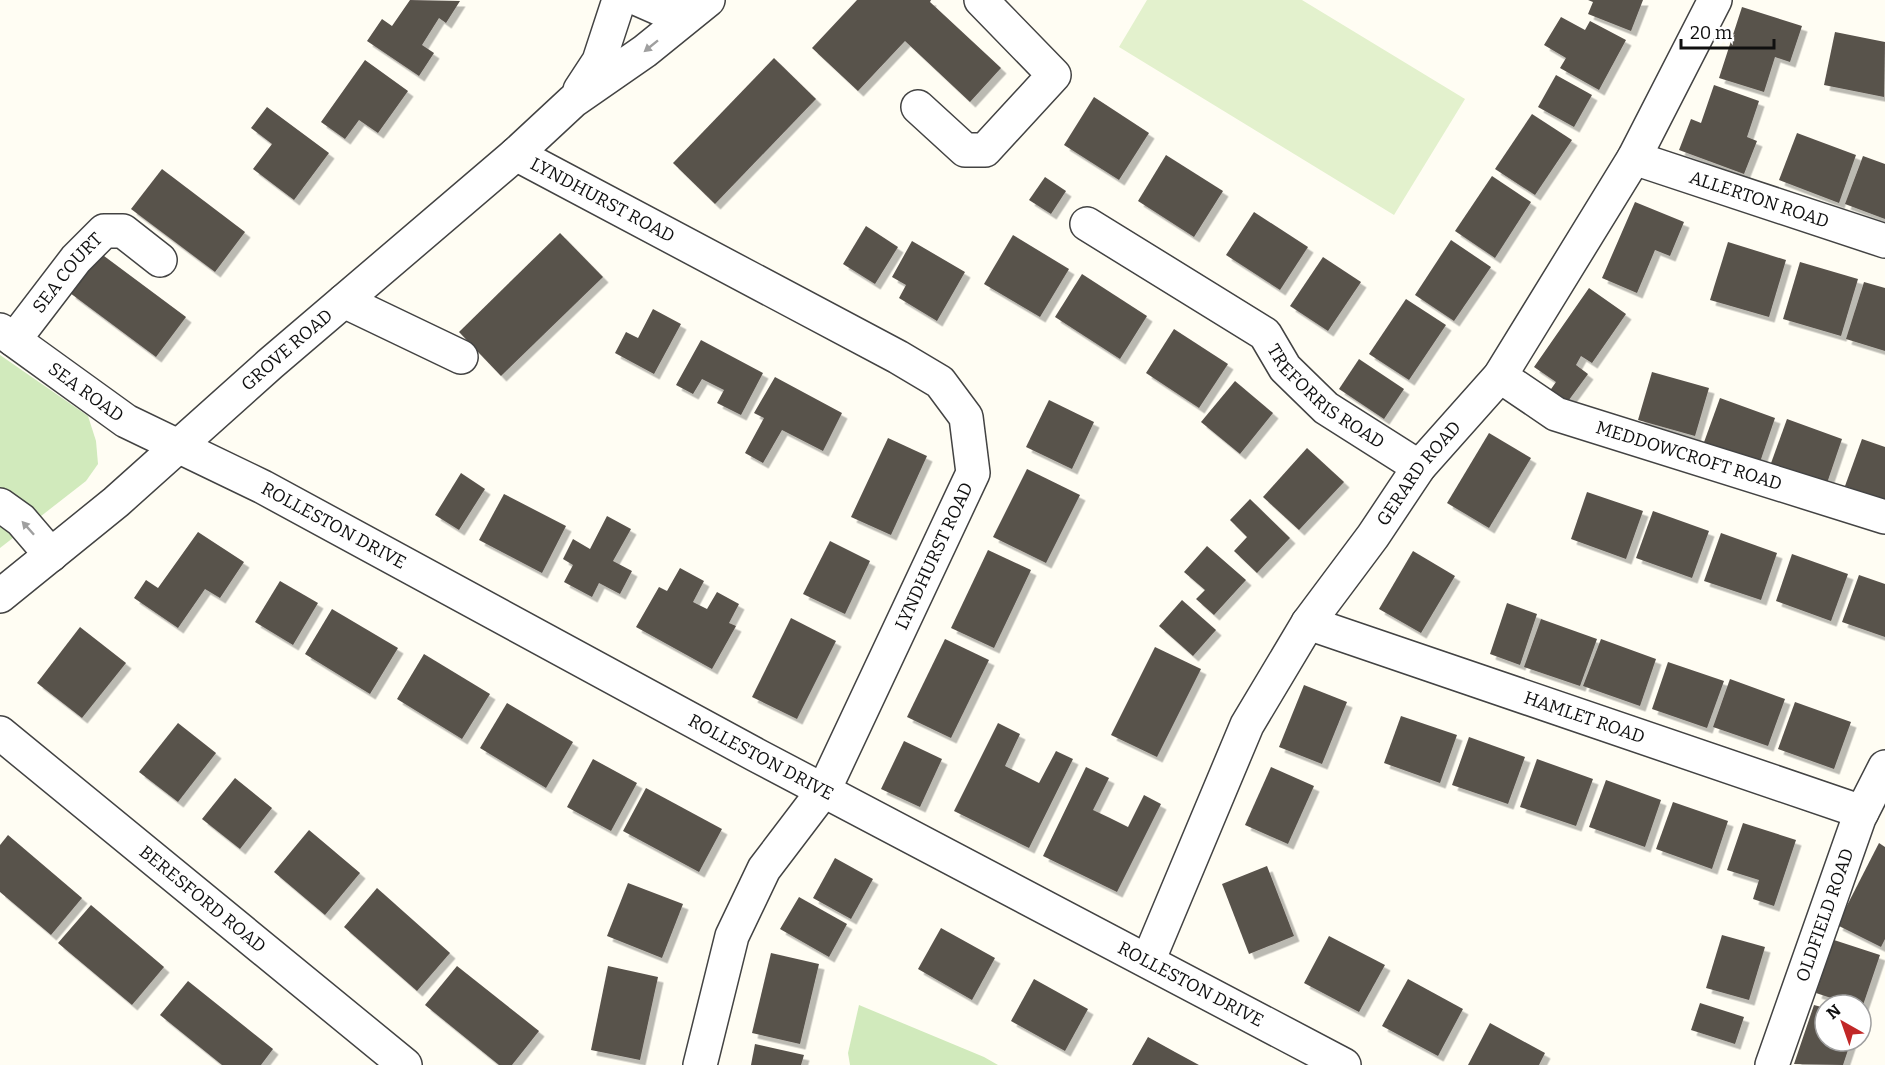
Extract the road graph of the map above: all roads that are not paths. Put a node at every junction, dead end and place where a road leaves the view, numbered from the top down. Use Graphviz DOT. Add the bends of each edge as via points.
graph roads {
  1 [pos="620,0"];
  2 [pos="640,0"];
  3 [pos="981,0"];
  4 [pos="1715,0"];
  5 [pos="702,4"];
  6 [pos="573,101"];
  7 [pos="918,107"];
  8 [pos="516,154"];
  9 [pos="1634,158"];
  10 [pos="1087,224"];
  11 [pos="1885,241"];
  12 [pos="160,260"];
  13 [pos="344,301"];
  14 [pos="7,335"];
  15 [pos="461,357"];
  16 [pos="1500,376"];
  17 [pos="179,446"];
  18 [pos="1419,467"];
  19 [pos="0,505"];
  20 [pos="1885,517"];
  21 [pos="51,555"];
  22 [pos="0,596"];
  23 [pos="1308,623"];
  24 [pos="0,733"];
  25 [pos="1885,767"];
  26 [pos="824,790"];
  27 [pos="1862,812"];
  28 [pos="1148,960"];
  29 [pos="405,1065"];
  30 [pos="700,1065"];
  31 [pos="1344,1065"];
  32 [pos="1772,1065"];
  1 -- 6 [label="street, GROVE ROAD" via="599,61"];
  2 -- 5 [label="street" via="665,10"];
  3 -- 7 [label="street" via="1054,75 985,150 965,150"];
  4 -- 9 [label="street, GERARD ROAD"];
  5 -- 6 [label="street, GROVE ROAD, one-way" via="645,51"];
  6 -- 8 [label="street, GROVE ROAD"];
  8 -- 13 [label="street, GROVE ROAD"];
  8 -- 26 [label="street, LYNDHURST ROAD" via="898,357 940,382 966,417 973,473"];
  9 -- 11 [label="street, ALLERTON ROAD"];
  9 -- 16 [label="street, GERARD ROAD"];
  10 -- 18 [label="street, TREFORRIS ROAD" via="1265,334 1285,368 1326,408"];
  12 -- 14 [label="street, SEA COURT" via="123,231 104,231"];
  13 -- 15 [label="street"];
  13 -- 17 [label="street, GROVE ROAD"];
  14 -- 17 [label="street, SEA ROAD" via="126,421"];
  16 -- 18 [label="street, GERARD ROAD"];
  16 -- 20 [label="street, MEDDOWCROFT ROAD" via="1556,414"];
  17 -- 21 [label="street, GROVE ROAD"];
  17 -- 26 [label="street, ROLLESTON DRIVE"];
  18 -- 23 [label="street, GERARD ROAD"];
  21 -- 19 [label="street, one-way" via="21,520"];
  21 -- 22 [label="street, GROVE ROAD"];
  23 -- 27 [label="street, HAMLET ROAD"];
  23 -- 28 [label="street, GERARD ROAD" via="1247,725"];
  24 -- 29 [label="street, BERESFORD ROAD"];
  25 -- 27 [label="street, OLDFIELD ROAD"];
  26 -- 28 [label="street, ROLLESTON DRIVE"];
  26 -- 30 [label="street, LYNDHURST ROAD" via="764,869 732,936"];
  27 -- 32 [label="street, OLDFIELD ROAD"];
  28 -- 31 [label="street, ROLLESTON DRIVE"];
}
